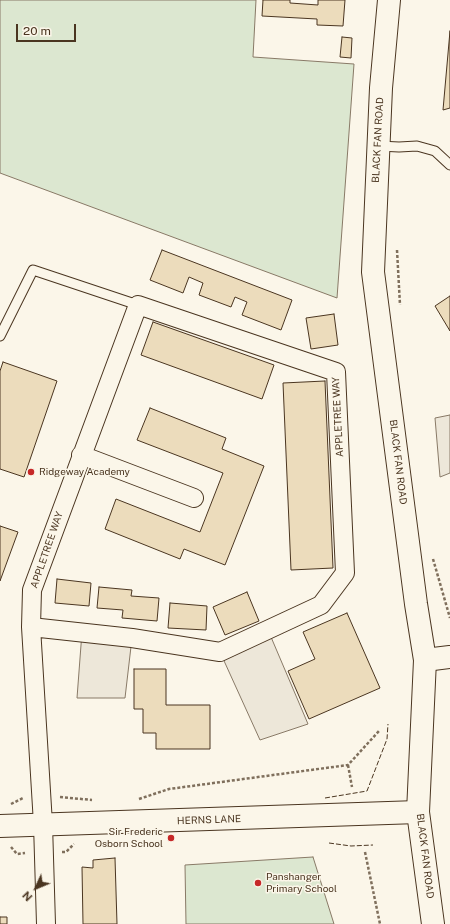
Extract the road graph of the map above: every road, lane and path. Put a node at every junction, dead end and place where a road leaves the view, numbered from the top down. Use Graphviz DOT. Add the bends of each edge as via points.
graph roads {
  1 [pos="388,0"];
  2 [pos="378,146"];
  3 [pos="450,165"];
  4 [pos="396,247"];
  5 [pos="138,305"];
  6 [pos="401,309"];
  7 [pos="0,336"];
  8 [pos="81,455"];
  9 [pos="194,498"];
  10 [pos="431,552"];
  11 [pos="450,618"];
  12 [pos="31,627"];
  13 [pos="450,657"];
  14 [pos="425,660"];
  15 [pos="379,731"];
  16 [pos="348,765"];
  17 [pos="352,787"];
  18 [pos="55,796"];
  19 [pos="94,800"];
  20 [pos="132,801"];
  21 [pos="418,812"];
  22 [pos="44,824"];
  23 [pos="0,826"];
  24 [pos="365,852"];
  25 [pos="46,924"];
  26 [pos="380,924"];
  27 [pos="433,924"];
  1 -- 2 [label="main road, BLACK FAN ROAD"];
  2 -- 3 [label="lane" via="417,146 435,151"];
  2 -- 14 [label="main road, BLACK FAN ROAD" via="373,272"];
  4 -- 6 [label="path"];
  5 -- 7 [label="lane" via="33,270"];
  5 -- 8 [label="street, APPLETREE WAY"];
  5 -- 12 [label="street, APPLETREE WAY" via="336,372 345,573 321,606 220,652 132,638"];
  8 -- 9 [label="street"];
  8 -- 12 [label="street, APPLETREE WAY" via="32,590"];
  10 -- 11 [label="path"];
  12 -- 22 [label="street, APPLETREE WAY"];
  13 -- 14 [label="main road"];
  14 -- 21 [label="main road, BLACK FAN ROAD"];
  15 -- 16 [label="path"];
  16 -- 17 [label="path"];
  16 -- 20 [label="path" via="170,789"];
  18 -- 19 [label="path"];
  21 -- 22 [label="main road, HERNS LANE"];
  21 -- 27 [label="main road, BLACK FAN ROAD"];
  22 -- 23 [label="main road, HERNS LANE"];
  22 -- 25 [label="street, APPLETREE WAY"];
  24 -- 26 [label="path"];
}
